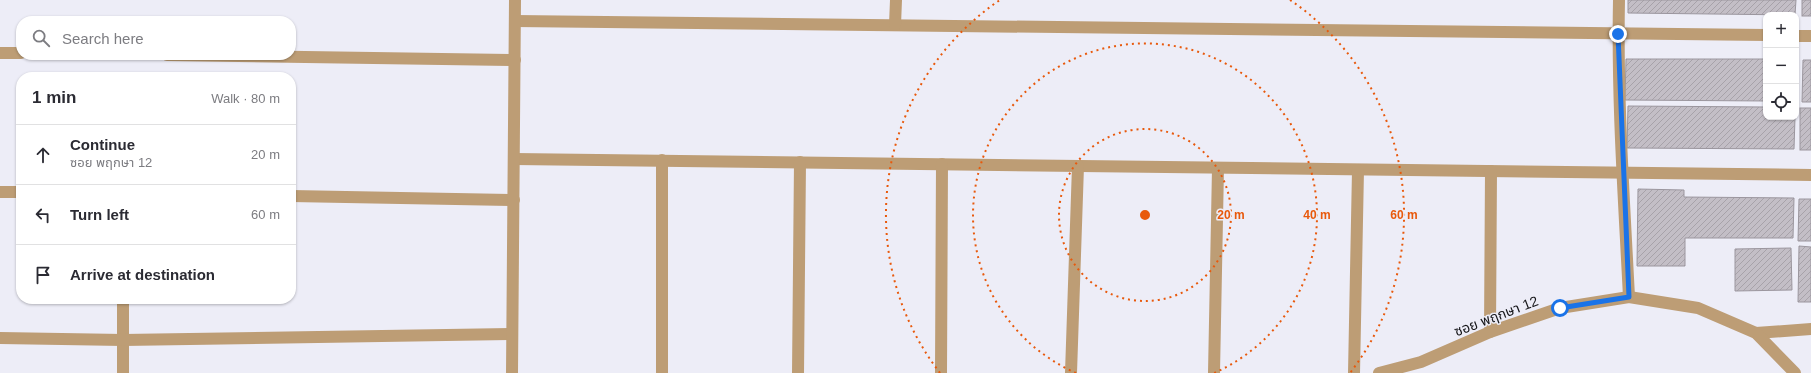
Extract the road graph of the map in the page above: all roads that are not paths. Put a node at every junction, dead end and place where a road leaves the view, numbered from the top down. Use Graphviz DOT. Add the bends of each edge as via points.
graph roads {
  1 [pos="515,0"];
  2 [pos="896,0"];
  3 [pos="1619,0"];
  4 [pos="515,21"];
  5 [pos="895,25"];
  6 [pos="1618,34"];
  7 [pos="1763,35"];
  8 [pos="1799,36"];
  9 [pos="1811,36"];
  10 [pos="0,53"];
  11 [pos="16,53"];
  12 [pos="296,57"];
  13 [pos="515,60"];
  14 [pos="514,159"];
  15 [pos="662,160"];
  16 [pos="800,162"];
  17 [pos="942,164"];
  18 [pos="1078,166"];
  19 [pos="1218,168"];
  20 [pos="1358,170"];
  21 [pos="1623,171"];
  22 [pos="1491,172"];
  23 [pos="1811,175"];
  24 [pos="0,192"];
  25 [pos="16,192"];
  26 [pos="296,196"];
  27 [pos="514,200"];
  28 [pos="1629,297"];
  29 [pos="123,304"];
  30 [pos="1811,329"];
  31 [pos="1490,332"];
  32 [pos="1756,332"];
  33 [pos="512,334"];
  34 [pos="0,338"];
  35 [pos="123,340"];
  36 [pos="123,373"];
  37 [pos="512,373"];
  38 [pos="662,373"];
  39 [pos="798,373"];
  40 [pos="941,373"];
  41 [pos="1071,373"];
  42 [pos="1214,373"];
  43 [pos="1354,373"];
  44 [pos="1379,373"];
  45 [pos="1795,373"];
  1 -- 4 [label="street"];
  2 -- 5 [label="street"];
  3 -- 6 [label="street"];
  4 -- 5 [label="street"];
  4 -- 13 [label="street"];
  5 -- 6 [label="street"];
  6 -- 7 [label="street"];
  6 -- 21 [label="street"];
  8 -- 9 [label="street"];
  10 -- 11 [label="street"];
  12 -- 13 [label="street"];
  13 -- 14 [label="street"];
  14 -- 15 [label="street"];
  14 -- 27 [label="street"];
  15 -- 16 [label="street"];
  15 -- 38 [label="street"];
  16 -- 17 [label="street"];
  16 -- 39 [label="street"];
  17 -- 18 [label="street"];
  17 -- 40 [label="street"];
  18 -- 19 [label="street"];
  18 -- 41 [label="street"];
  19 -- 20 [label="street"];
  19 -- 42 [label="street"];
  20 -- 22 [label="street"];
  20 -- 43 [label="street"];
  21 -- 22 [label="street"];
  21 -- 23 [label="street"];
  21 -- 28 [label="street"];
  22 -- 31 [label="street"];
  24 -- 25 [label="street"];
  26 -- 27 [label="street"];
  27 -- 33 [label="street"];
  28 -- 31 [label="street, ซอย พฤกษา 12" via="1560,308"];
  28 -- 32 [label="street, ซอย พฤกษา 12" via="1698,308"];
  29 -- 35 [label="street"];
  30 -- 32 [label="street"];
  31 -- 44 [label="street, ซอย พฤกษา 12" via="1422,362"];
  32 -- 45 [label="street, ซอย พฤกษา 12"];
  33 -- 35 [label="street"];
  33 -- 37 [label="street"];
  34 -- 35 [label="street"];
  35 -- 36 [label="street"];
}
